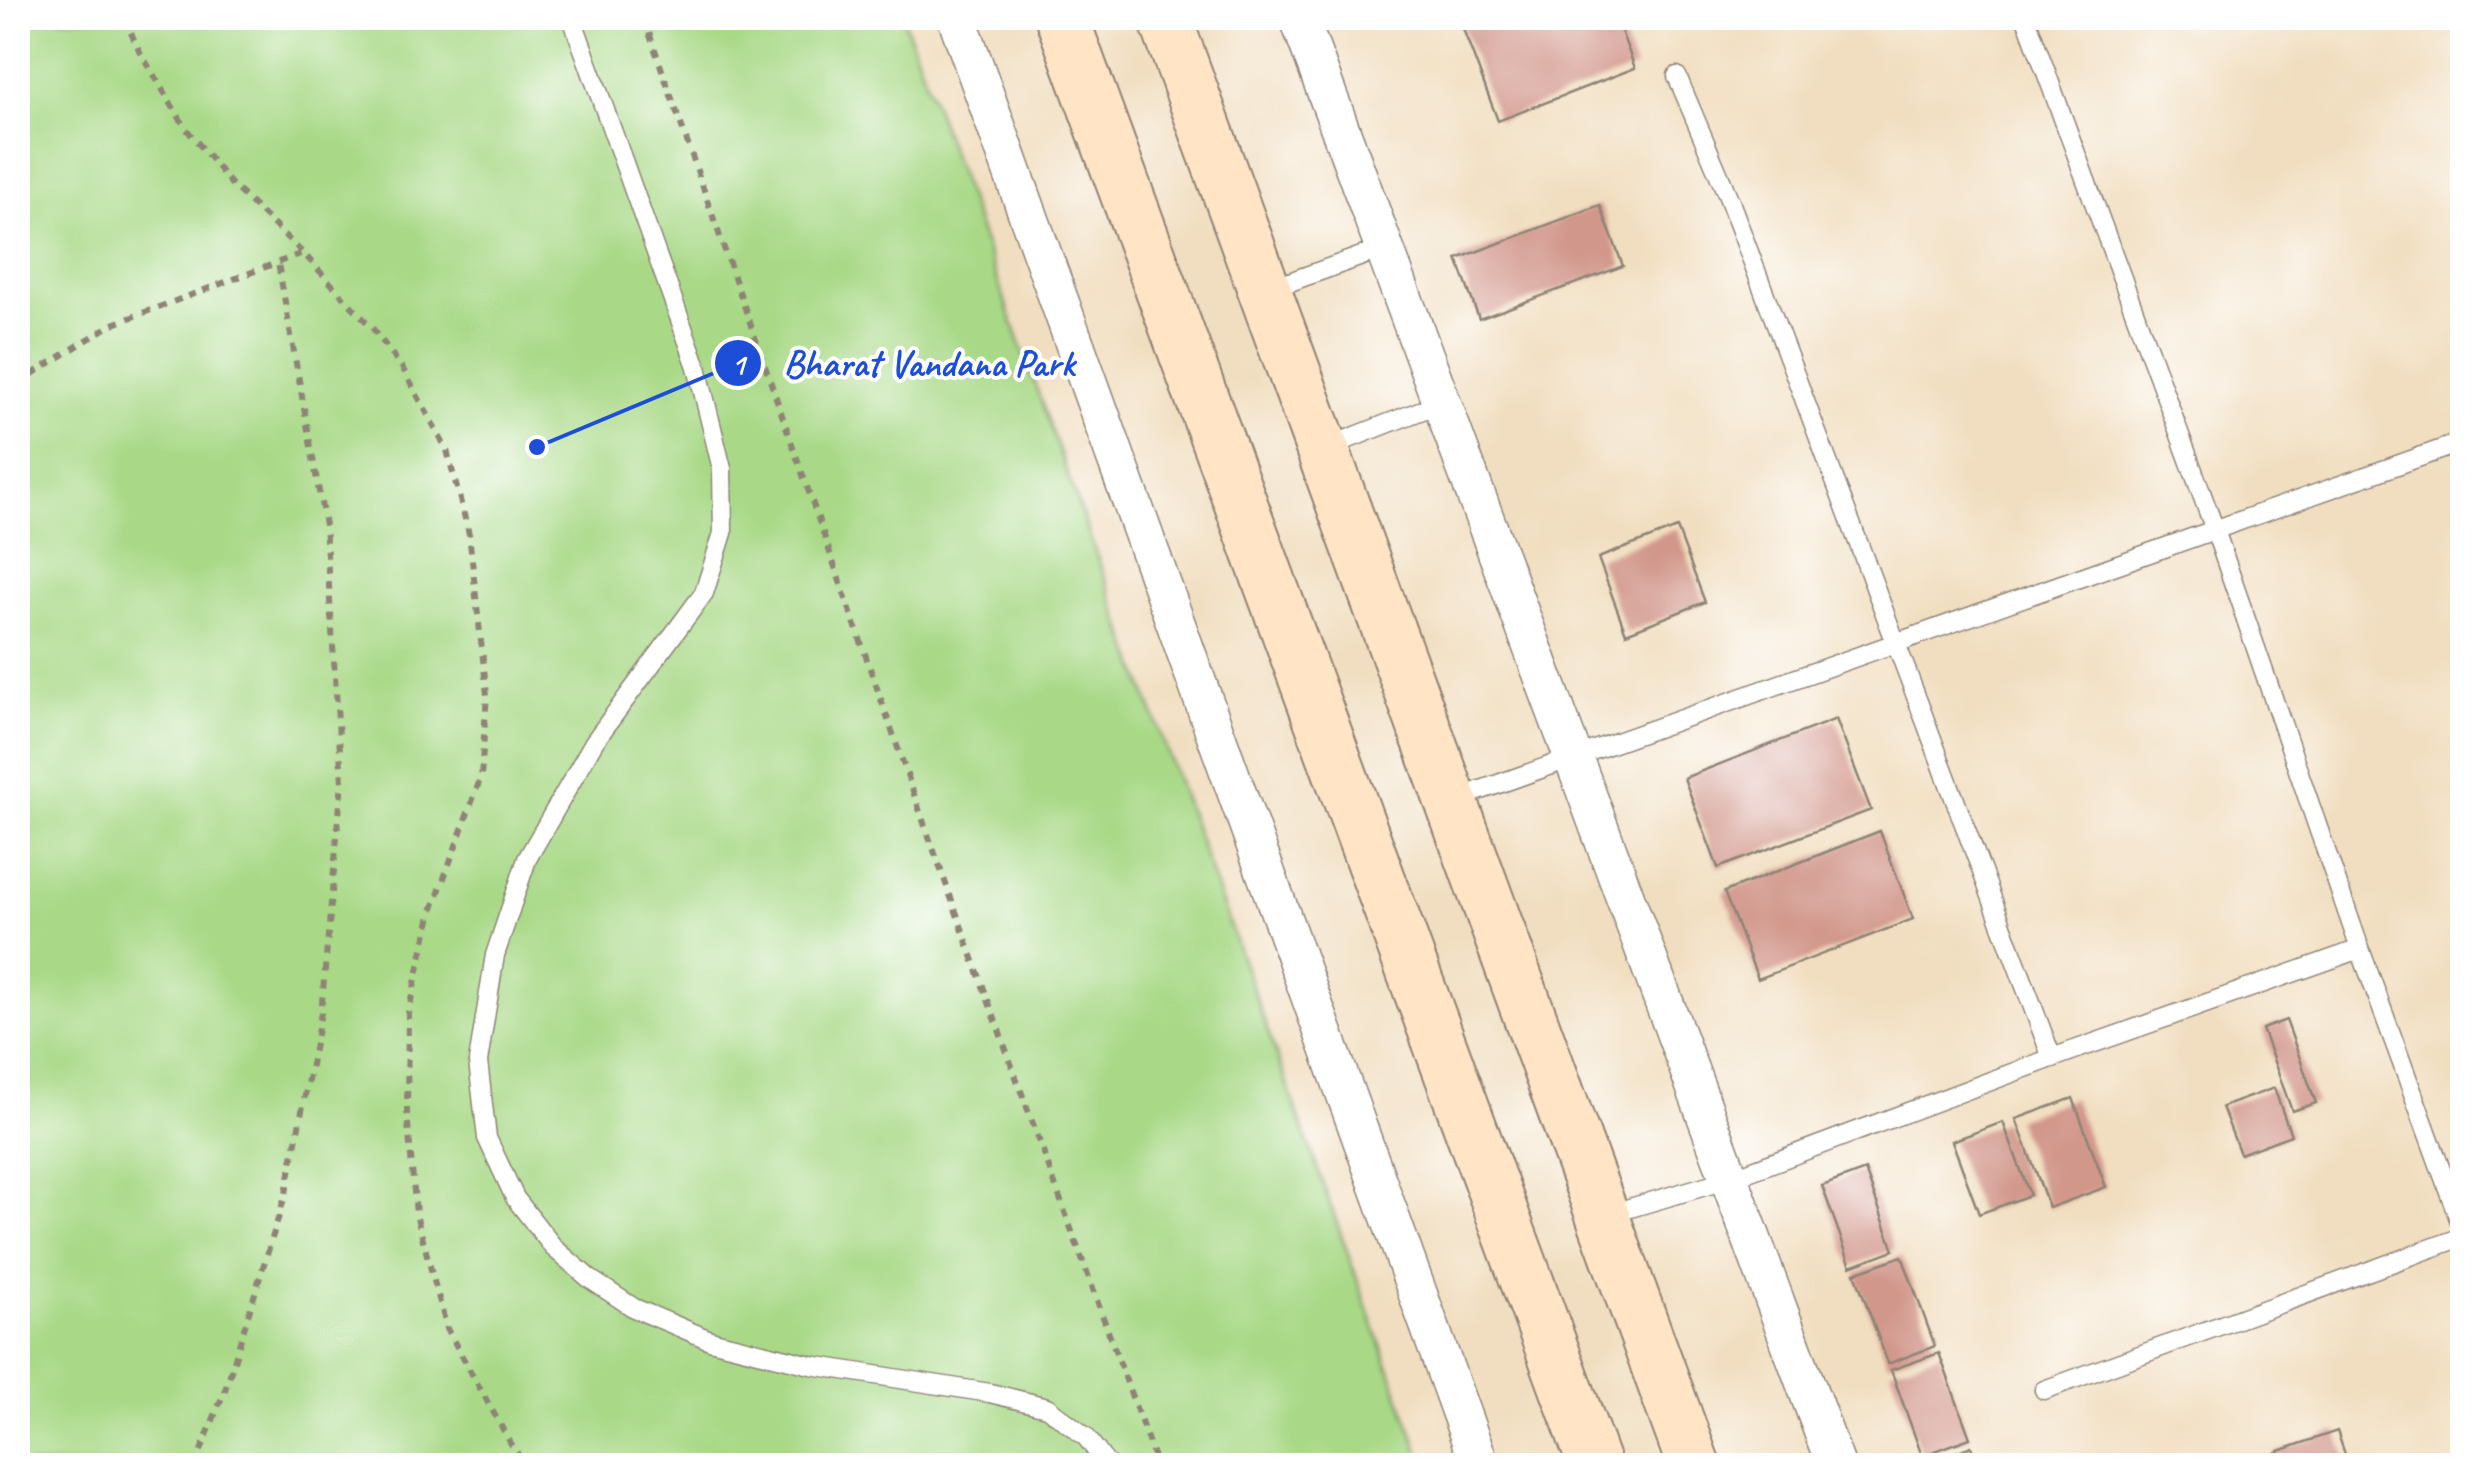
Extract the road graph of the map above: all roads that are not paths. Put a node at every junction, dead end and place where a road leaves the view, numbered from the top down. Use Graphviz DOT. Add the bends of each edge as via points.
graph roads {
  1 [pos="572,18"];
  2 [pos="957,18"];
  3 [pos="1062,18"];
  4 [pos="1166,18"];
  5 [pos="1298,18"];
  6 [pos="2026,18"];
  7 [pos="1678,76"];
  8 [pos="1384,248"];
  9 [pos="1265,291"];
  10 [pos="1440,403"];
  11 [pos="2462,442"];
  12 [pos="1323,449"];
  13 [pos="2215,530"];
  14 [pos="1896,644"];
  15 [pos="1572,759"];
  16 [pos="1451,801"];
  17 [pos="2360,950"];
  18 [pos="2052,1058"];
  19 [pos="1729,1179"];
  20 [pos="1603,1216"];
  21 [pos="2462,1228"];
  22 [pos="2462,1237"];
  23 [pos="2044,1390"];
  24 [pos="1108,1466"];
  25 [pos="1480,1466"];
  26 [pos="1595,1466"];
  27 [pos="1694,1466"];
  28 [pos="1836,1466"];
  1 -- 24 [label="lane" via="697,367 722,468 723,532 704,593 594,742 528,859 495,955 478,1062 487,1138 515,1198 554,1248 634,1308 710,1340 794,1361 1047,1407 1086,1437"];
  2 -- 25 [label="street"];
  3 -- 26 [label="street"];
  4 -- 9 [label="street"];
  5 -- 8 [label="street"];
  6 -- 13 [label="lane"];
  7 -- 14 [label="lane"];
  8 -- 9 [label="lane"];
  8 -- 10 [label="street"];
  9 -- 12 [label="street"];
  10 -- 12 [label="lane"];
  10 -- 15 [label="street"];
  11 -- 13 [label="lane"];
  12 -- 16 [label="street"];
  13 -- 14 [label="lane"];
  13 -- 17 [label="lane"];
  14 -- 15 [label="lane"];
  14 -- 18 [label="lane"];
  15 -- 16 [label="lane"];
  15 -- 19 [label="street"];
  16 -- 20 [label="street"];
  17 -- 18 [label="lane"];
  17 -- 21 [label="lane"];
  18 -- 19 [label="lane"];
  19 -- 20 [label="lane"];
  19 -- 28 [label="street"];
  20 -- 27 [label="street"];
  22 -- 23 [label="lane"];
}
